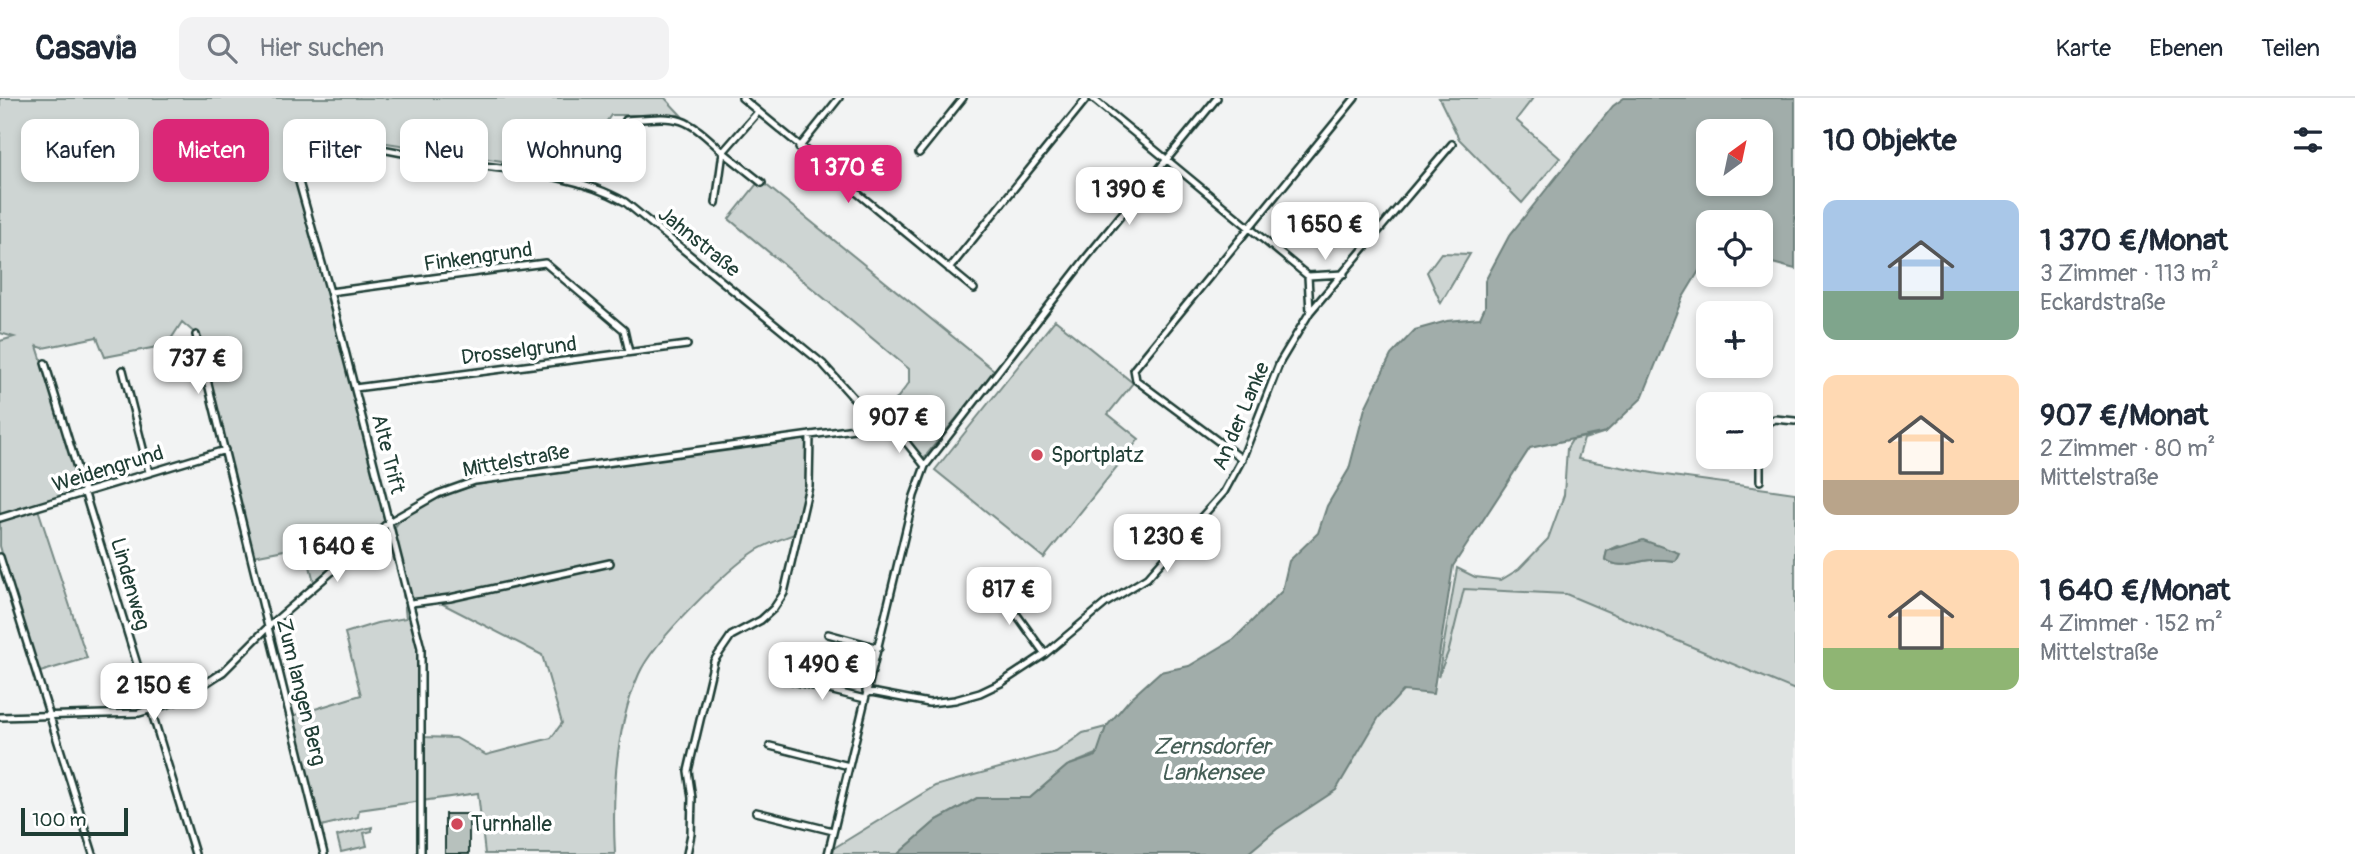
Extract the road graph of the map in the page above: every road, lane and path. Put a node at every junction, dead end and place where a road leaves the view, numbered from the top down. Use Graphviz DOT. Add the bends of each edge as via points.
graph roads {
  1 [pos="741,98"];
  2 [pos="839,98"];
  3 [pos="963,98"];
  4 [pos="1089,98"];
  5 [pos="1217,98"];
  6 [pos="1355,98"];
  7 [pos="758,112"];
  8 [pos="646,120"];
  9 [pos="1452,144"];
  10 [pos="799,148"];
  11 [pos="386,150"];
  12 [pos="723,152"];
  13 [pos="919,153"];
  14 [pos="1167,159"];
  15 [pos="299,182"];
  16 [pos="762,183"];
  17 [pos="716,203"];
  18 [pos="1250,227"];
  19 [pos="949,269"];
  20 [pos="1344,274"];
  21 [pos="1308,276"];
  22 [pos="974,289"];
  23 [pos="330,292"];
  24 [pos="1310,312"];
  25 [pos="197,335"];
  26 [pos="687,345"];
  27 [pos="629,352"];
  28 [pos="45,363"];
  29 [pos="123,370"];
  30 [pos="355,388"];
  31 [pos="1773,420"];
  32 [pos="1795,421"];
  33 [pos="884,425"];
  34 [pos="810,435"];
  35 [pos="225,450"];
  36 [pos="1242,459"];
  37 [pos="926,466"];
  38 [pos="1760,469"];
  39 [pos="149,472"];
  40 [pos="1760,481"];
  41 [pos="86,491"];
  42 [pos="0,518"];
  43 [pos="389,522"];
  44 [pos="0,557"];
  45 [pos="610,563"];
  46 [pos="988,586"];
  47 [pos="411,603"];
  48 [pos="268,627"];
  49 [pos="828,634"];
  50 [pos="878,648"];
  51 [pos="1045,654"];
  52 [pos="785,680"];
  53 [pos="866,691"];
  54 [pos="865,699"];
  55 [pos="151,710"];
  56 [pos="49,716"];
  57 [pos="0,717"];
  58 [pos="770,747"];
  59 [pos="849,766"];
  60 [pos="756,812"];
  61 [pos="833,831"];
  62 [pos="93,854"];
  63 [pos="195,854"];
  64 [pos="324,854"];
  65 [pos="421,854"];
  66 [pos="687,854"];
  67 [pos="828,854"];
  1 -- 7 [label="street"];
  2 -- 10 [label="street"];
  3 -- 13 [label="street"];
  4 -- 14 [label="street"];
  4 -- 19 [label="street"];
  5 -- 14 [label="street"];
  6 -- 18 [label="street"];
  7 -- 10 [label="street"];
  7 -- 12 [label="street"];
  8 -- 12 [label="street" via="682,119"];
  9 -- 20 [label="street, An der Lanke"];
  10 -- 19 [label="street"];
  11 -- 33 [label="street, Jahnstraße" via="538,175 610,193 823,364"];
  12 -- 16 [label="street"];
  12 -- 17 [label="street"];
  14 -- 18 [label="street"];
  14 -- 37 [label="street"];
  15 -- 23 [label="street, Alte Trift"];
  18 -- 21 [label="street"];
  18 -- 36 [label="street" via="1134,369 1136,380"];
  19 -- 22 [label="street"];
  20 -- 21 [label="street"];
  20 -- 24 [label="street, An der Lanke"];
  21 -- 24 [label="street"];
  23 -- 27 [label="street, Finkengrund" via="545,263 624,330"];
  23 -- 30 [label="street, Alte Trift"];
  24 -- 36 [label="street, An der Lanke" via="1280,362"];
  25 -- 35 [label="street, Zum langen Berg"];
  26 -- 27 [label="street, Drosselgrund"];
  27 -- 30 [label="street, Drosselgrund"];
  28 -- 41 [label="street, Lindenweg"];
  29 -- 39 [label="street"];
  30 -- 43 [label="street, Alte Trift"];
  31 -- 32 [label="street"];
  33 -- 34 [label="street, Mittelstraße"];
  33 -- 37 [label="street"];
  34 -- 43 [label="street, Mittelstraße" via="475,481 438,494"];
  34 -- 66 [label="street" via="809,486 784,593 761,620 731,636 715,661 688,771 692,798"];
  35 -- 39 [label="street, Weidengrund"];
  35 -- 48 [label="street, Zum langen Berg"];
  36 -- 51 [label="street, An der Lanke" via="1224,492 1147,578 1106,603"];
  37 -- 50 [label="street" via="914,496"];
  38 -- 40 [label="street"];
  39 -- 41 [label="street, Weidengrund"];
  41 -- 42 [label="street, Weidengrund"];
  41 -- 55 [label="street, Lindenweg"];
  43 -- 47 [label="street, Alte Trift"];
  43 -- 48 [label="street, Mittelstraße"];
  44 -- 56 [label="street"];
  45 -- 47 [label="street"];
  46 -- 51 [label="street" via="1012,608"];
  47 -- 65 [label="street, Alte Trift" via="421,648"];
  48 -- 55 [label="street, Mittelstraße" via="223,672 178,701"];
  48 -- 64 [label="street, Zum langen Berg"];
  49 -- 50 [label="street"];
  50 -- 53 [label="street"];
  51 -- 53 [label="street, An der Lanke" via="1001,683 955,701 913,702"];
  52 -- 54 [label="street"];
  53 -- 54 [label="street"];
  54 -- 59 [label="street"];
  55 -- 56 [label="street, Mittelstraße"];
  55 -- 63 [label="street, Lindenweg"];
  56 -- 57 [label="street, Mittelstraße"];
  56 -- 62 [label="street"];
  58 -- 59 [label="street"];
  59 -- 61 [label="street"];
  60 -- 61 [label="street"];
  61 -- 67 [label="street"];
}
